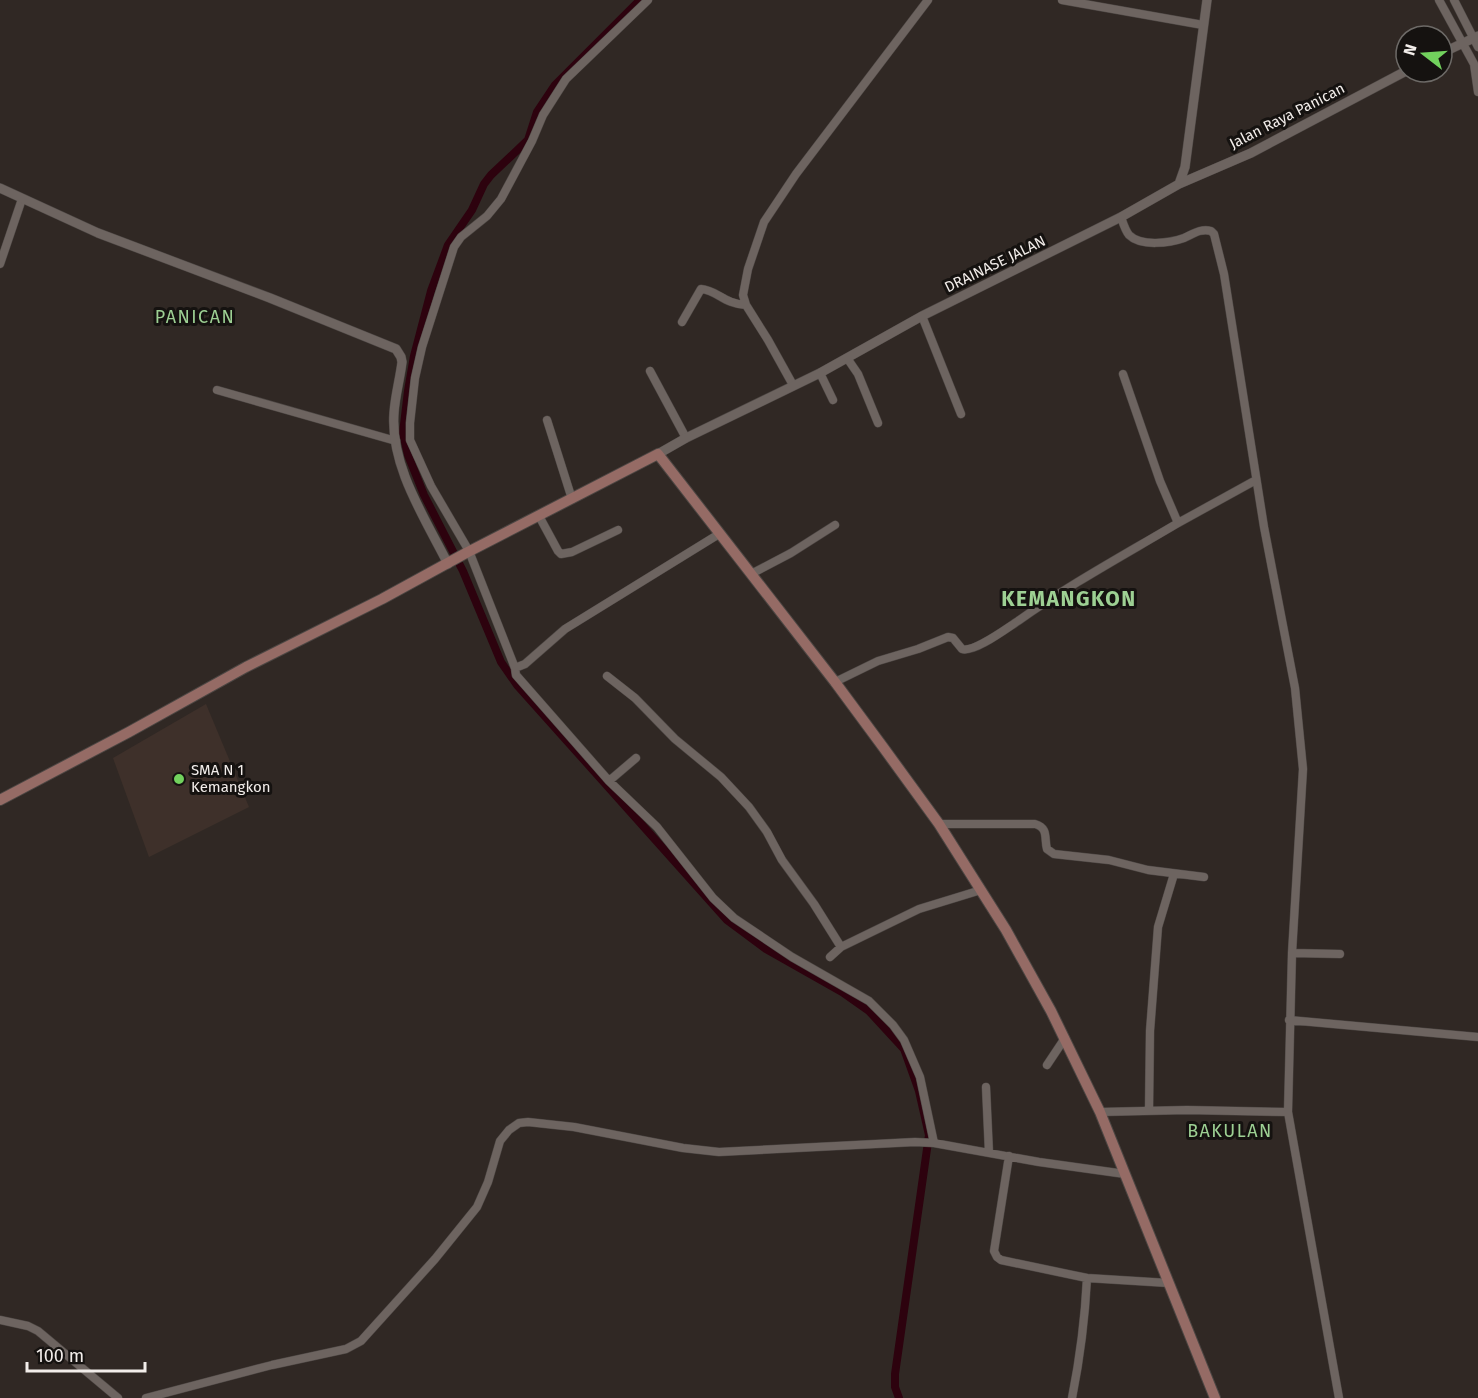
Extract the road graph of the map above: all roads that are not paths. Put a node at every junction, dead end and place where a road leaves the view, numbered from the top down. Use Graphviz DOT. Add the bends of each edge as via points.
graph roads {
  1 [pos="648,0"];
  2 [pos="927,0"];
  3 [pos="1062,0"];
  4 [pos="1207,0"];
  5 [pos="1439,0"];
  6 [pos="1454,0"];
  7 [pos="1203,26"];
  8 [pos="1476,41"];
  9 [pos="1462,44"];
  10 [pos="1454,48"];
  11 [pos="1394,76"];
  12 [pos="1478,92"];
  13 [pos="1179,184"];
  14 [pos="0,188"];
  15 [pos="22,199"];
  16 [pos="1121,217"];
  17 [pos="0,264"];
  18 [pos="746,305"];
  19 [pos="922,316"];
  20 [pos="682,322"];
  21 [pos="847,358"];
  22 [pos="650,371"];
  23 [pos="820,373"];
  24 [pos="1123,374"];
  25 [pos="793,386"];
  26 [pos="217,390"];
  27 [pos="833,400"];
  28 [pos="961,414"];
  29 [pos="547,420"];
  30 [pos="878,423"];
  31 [pos="686,438"];
  32 [pos="396,441"];
  33 [pos="658,454"];
  34 [pos="1256,480"];
  35 [pos="572,498"];
  36 [pos="539,516"];
  37 [pos="1178,523"];
  38 [pos="835,525"];
  39 [pos="618,530"];
  40 [pos="719,534"];
  41 [pos="468,552"];
  42 [pos="448,564"];
  43 [pos="752,574"];
  44 [pos="515,668"];
  45 [pos="607,676"];
  46 [pos="835,682"];
  47 [pos="636,758"];
  48 [pos="609,781"];
  49 [pos="0,800"];
  50 [pos="939,824"];
  51 [pos="1174,874"];
  52 [pos="1204,877"];
  53 [pos="981,890"];
  54 [pos="841,947"];
  55 [pos="1292,953"];
  56 [pos="1341,954"];
  57 [pos="830,957"];
  58 [pos="1289,1020"];
  59 [pos="1478,1037"];
  60 [pos="1065,1038"];
  61 [pos="1047,1065"];
  62 [pos="986,1087"];
  63 [pos="1149,1111"];
  64 [pos="1100,1112"];
  65 [pos="1288,1112"];
  66 [pos="929,1142"];
  67 [pos="989,1153"];
  68 [pos="1009,1156"];
  69 [pos="1125,1174"];
  70 [pos="1087,1278"];
  71 [pos="1168,1283"];
  72 [pos="0,1320"];
  73 [pos="118,1398"];
  74 [pos="146,1398"];
  75 [pos="1072,1398"];
  76 [pos="1215,1398"];
  77 [pos="1339,1398"];
  1 -- 41 [label="street" via="566,79 501,199 461,237 447,264 415,378 410,440"];
  2 -- 18 [label="street" via="764,222 744,285"];
  3 -- 7 [label="street"];
  4 -- 7 [label="street"];
  5 -- 9 [label="street"];
  6 -- 8 [label="street"];
  7 -- 13 [label="street" via="1185,167"];
  8 -- 9 [label="street"];
  9 -- 10 [label="street"];
  9 -- 12 [label="street" via="1474,64"];
  11 -- 13 [label="street, Jalan Raya Panican" via="1251,153"];
  13 -- 16 [label="street, DRAINASE JALAN"];
  14 -- 15 [label="street"];
  15 -- 17 [label="street"];
  15 -- 32 [label="street" via="98,233 396,349 402,362 394,414"];
  16 -- 19 [label="street, DRAINASE JALAN"];
  16 -- 34 [label="street" via="1131,237 1151,242 1173,241 1208,229 1214,234 1224,274"];
  18 -- 20 [label="street" via="729,303 701,289"];
  18 -- 25 [label="street"];
  19 -- 21 [label="street, DRAINASE JALAN"];
  19 -- 28 [label="street"];
  21 -- 23 [label="street, DRAINASE JALAN"];
  21 -- 30 [label="street" via="858,374"];
  22 -- 31 [label="street"];
  23 -- 25 [label="street, DRAINASE JALAN"];
  23 -- 27 [label="street"];
  24 -- 37 [label="street"];
  25 -- 31 [label="street, DRAINASE JALAN"];
  26 -- 32 [label="street"];
  29 -- 35 [label="street"];
  31 -- 33 [label="street, DRAINASE JALAN"];
  32 -- 42 [label="street" via="401,466"];
  33 -- 35 [label="main road"];
  33 -- 40 [label="main road"];
  34 -- 37 [label="street"];
  34 -- 55 [label="street" via="1295,688 1303,769"];
  35 -- 36 [label="main road"];
  36 -- 39 [label="street" via="561,554"];
  36 -- 41 [label="main road"];
  37 -- 46 [label="street" via="1050,597 970,650 962,649 948,637 867,665"];
  38 -- 43 [label="street"];
  40 -- 43 [label="main road"];
  40 -- 44 [label="street" via="565,629"];
  41 -- 42 [label="main road"];
  41 -- 44 [label="street"];
  42 -- 49 [label="main road" via="246,667"];
  43 -- 46 [label="main road"];
  44 -- 48 [label="street" via="516,675"];
  45 -- 54 [label="street" via="721,777 749,807"];
  46 -- 50 [label="main road"];
  47 -- 48 [label="street"];
  48 -- 66 [label="street" via="657,827 713,898 734,918 783,952 869,1001 893,1025 920,1077"];
  50 -- 51 [label="street" via="1035,824 1045,831 1047,849 1054,854 1109,860"];
  50 -- 53 [label="main road"];
  51 -- 52 [label="street"];
  51 -- 63 [label="street" via="1157,939"];
  53 -- 54 [label="street" via="919,909"];
  53 -- 60 [label="main road"];
  54 -- 57 [label="street"];
  55 -- 56 [label="street"];
  55 -- 58 [label="street"];
  58 -- 59 [label="street"];
  58 -- 65 [label="street"];
  60 -- 61 [label="street"];
  60 -- 64 [label="main road"];
  62 -- 67 [label="street"];
  63 -- 64 [label="street"];
  63 -- 65 [label="street"];
  64 -- 69 [label="main road"];
  65 -- 77 [label="street"];
  66 -- 67 [label="street"];
  66 -- 74 [label="street" via="718,1152 682,1149 574,1127 519,1124 500,1141 477,1207 361,1341"];
  67 -- 68 [label="street"];
  68 -- 69 [label="street"];
  68 -- 70 [label="street" via="994,1251 997,1257"];
  69 -- 71 [label="main road"];
  70 -- 71 [label="street"];
  70 -- 75 [label="street"];
  71 -- 76 [label="main road"];
  72 -- 73 [label="street" via="38,1331"];
}
